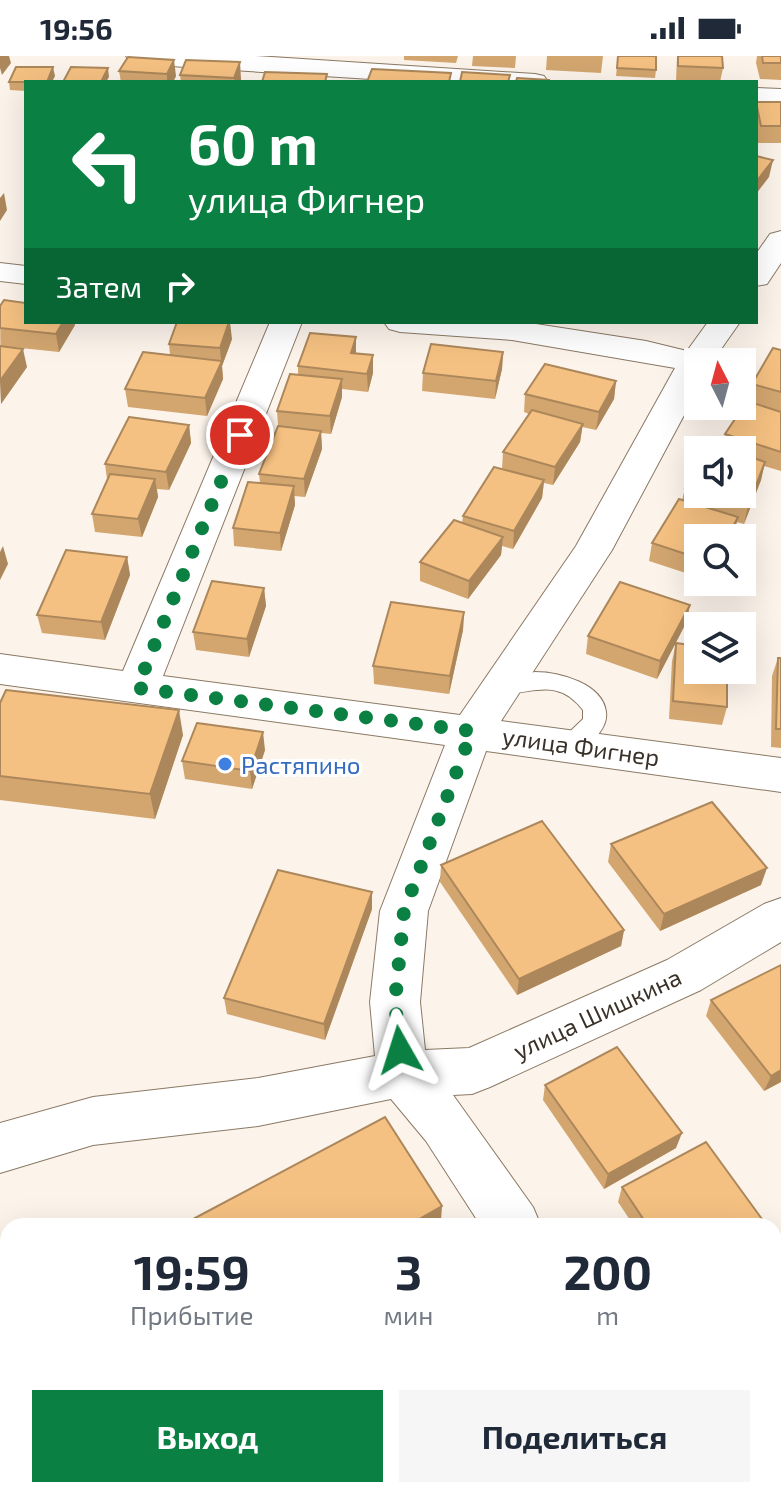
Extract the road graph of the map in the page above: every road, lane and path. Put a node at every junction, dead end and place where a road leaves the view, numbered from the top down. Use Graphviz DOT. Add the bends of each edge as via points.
graph roads {
  1 [pos="139,56"];
  2 [pos="361,77"];
  3 [pos="465,80"];
  4 [pos="758,96"];
  5 [pos="781,97"];
  6 [pos="781,240"];
  7 [pos="758,274"];
  8 [pos="285,324"];
  9 [pos="428,324"];
  10 [pos="723,324"];
  11 [pos="706,348"];
  12 [pos="684,360"];
  13 [pos="684,383"];
  14 [pos="0,669"];
  15 [pos="503,685"];
  16 [pos="137,688"];
  17 [pos="472,731"];
  18 [pos="568,745"];
  19 [pos="781,775"];
  20 [pos="781,918"];
  21 [pos="402,1074"];
  22 [pos="0,1148"];
  23 [pos="508,1218"];
  1 -- 2 [label="street"];
  2 -- 3 [label="street"];
  4 -- 5 [label="street"];
  6 -- 7 [label="street"];
  8 -- 16 [label="street"];
  9 -- 12 [label="street" via="512,330"];
  10 -- 11 [label="street"];
  13 -- 15 [label="street" via="593,550"];
  14 -- 16 [label="street, улица Фигнер"];
  15 -- 17 [label="street"];
  15 -- 18 [label="lane" via="539,680 567,684 589,698 595,713 590,729"];
  16 -- 17 [label="street, улица Фигнер"];
  17 -- 18 [label="street, улица Фигнер"];
  17 -- 21 [label="street" via="404,911 395,1002"];
  18 -- 19 [label="street, улица Фигнер"];
  20 -- 21 [label="street, улица Шишкина" via="684,975 472,1071"];
  21 -- 22 [label="street" via="258,1102 93,1121"];
  21 -- 23 [label="street" via="445,1124"];
}
